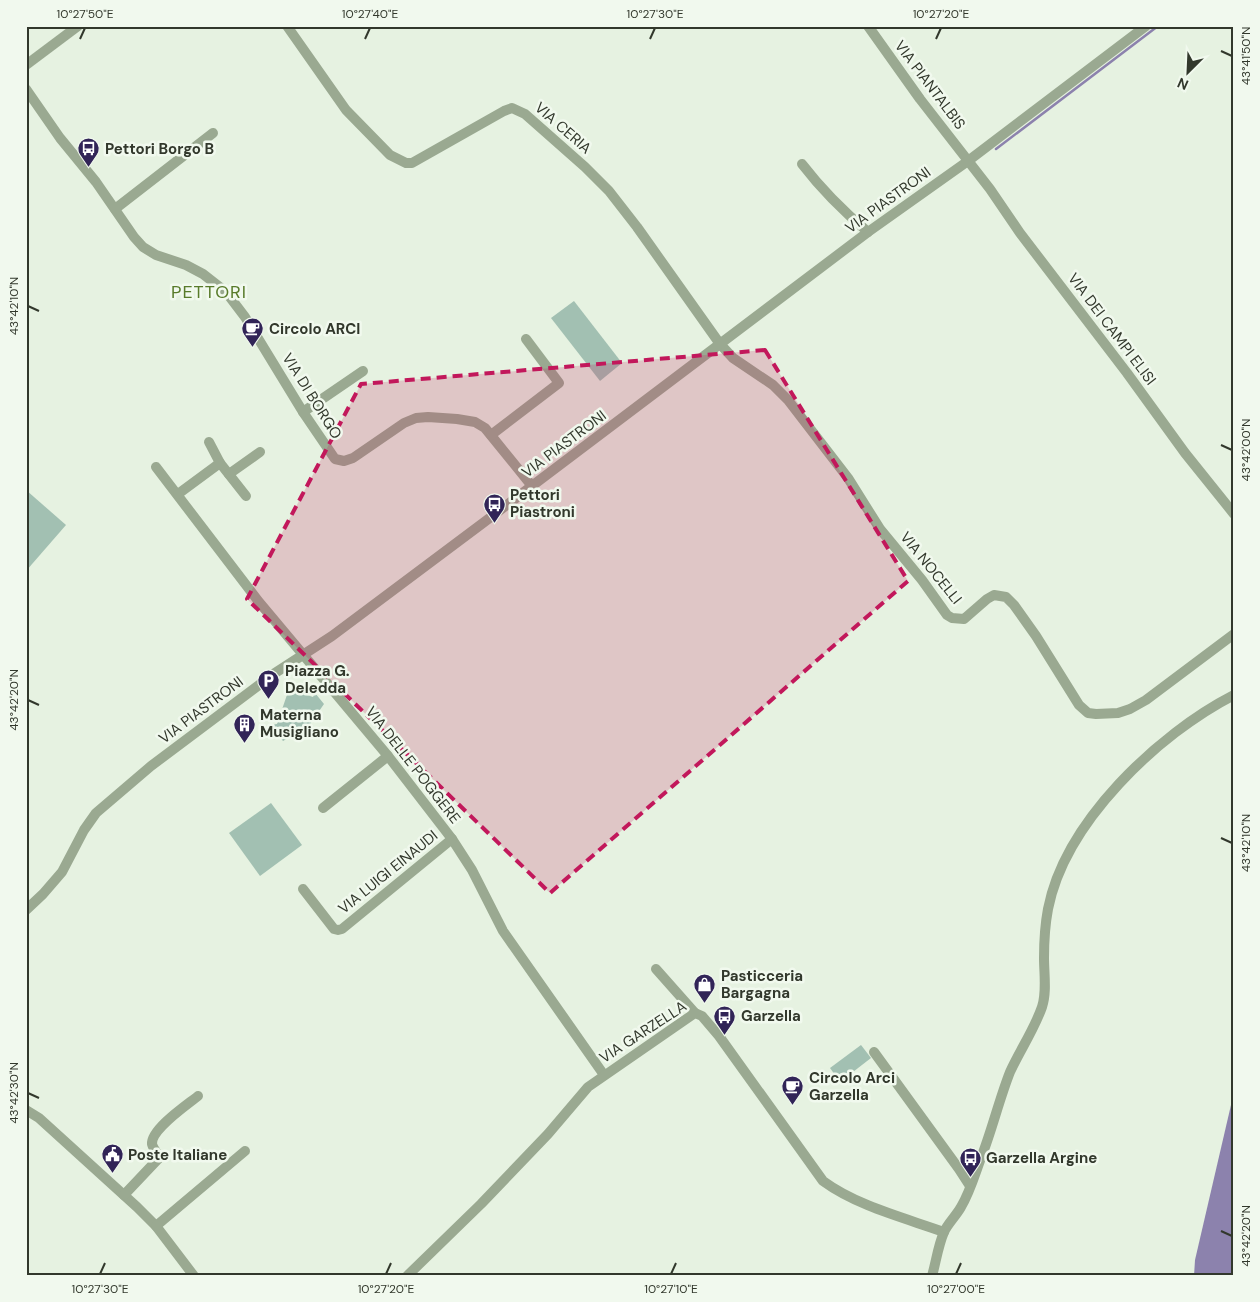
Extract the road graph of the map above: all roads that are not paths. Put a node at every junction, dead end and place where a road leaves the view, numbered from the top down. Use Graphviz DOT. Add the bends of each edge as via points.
graph roads {
  1 [pos="78,26"];
  2 [pos="287,26"];
  3 [pos="868,26"];
  4 [pos="1146,26"];
  5 [pos="26,65"];
  6 [pos="26,89"];
  7 [pos="213,133"];
  8 [pos="968,161"];
  9 [pos="802,164"];
  10 [pos="115,209"];
  11 [pos="868,232"];
  12 [pos="526,339"];
  13 [pos="720,344"];
  14 [pos="363,371"];
  15 [pos="303,412"];
  16 [pos="491,434"];
  17 [pos="208,442"];
  18 [pos="260,452"];
  19 [pos="220,463"];
  20 [pos="156,467"];
  21 [pos="229,474"];
  22 [pos="532,486"];
  23 [pos="178,494"];
  24 [pos="246,496"];
  25 [pos="1234,514"];
  26 [pos="1234,634"];
  27 [pos="303,655"];
  28 [pos="1234,694"];
  29 [pos="388,756"];
  30 [pos="324,808"];
  31 [pos="452,839"];
  32 [pos="303,889"];
  33 [pos="26,910"];
  34 [pos="656,969"];
  35 [pos="694,1013"];
  36 [pos="874,1052"];
  37 [pos="604,1075"];
  38 [pos="198,1096"];
  39 [pos="26,1110"];
  40 [pos="246,1151"];
  41 [pos="970,1186"];
  42 [pos="124,1195"];
  43 [pos="156,1226"];
  44 [pos="944,1232"];
  45 [pos="414,1273"];
  46 [pos="194,1276"];
  47 [pos="932,1276"];
  1 -- 5 [label="street"];
  2 -- 13 [label="street, VIA CERIA" via="346,110 390,155 406,163 412,163 504,111 512,108 525,114 609,191"];
  3 -- 8 [label="street, VIA PIANTALBIS"];
  4 -- 8 [label="street, VIA PIASTRONI"];
  6 -- 10 [label="street, VIA DI BORGO"];
  7 -- 10 [label="street"];
  8 -- 11 [label="street, VIA PIASTRONI"];
  8 -- 25 [label="street, VIA DEI CAMPI ELISI"];
  9 -- 11 [label="street" via="820,187"];
  10 -- 15 [label="street, VIA DI BORGO" via="143,247 203,274 226,292"];
  11 -- 13 [label="street, VIA PIASTRONI"];
  12 -- 16 [label="street" via="559,384"];
  13 -- 22 [label="street, VIA PIASTRONI"];
  13 -- 26 [label="street, VIA NOCELLI" via="733,358 773,385 788,400 848,478 880,529 947,615 964,619 994,595 1006,597 1036,636 1079,705 1088,713 1118,713 1137,706"];
  14 -- 15 [label="street"];
  15 -- 16 [label="street, VIA DI BORGO" via="330,454 340,461 353,458 404,423 421,417 469,421 480,424"];
  16 -- 22 [label="street, VIA DI BORGO"];
  17 -- 19 [label="street"];
  18 -- 21 [label="street"];
  19 -- 21 [label="street"];
  19 -- 23 [label="street"];
  20 -- 23 [label="street, VIA DELLE POGGERE"];
  21 -- 24 [label="street"];
  22 -- 27 [label="street, VIA PIASTRONI"];
  23 -- 27 [label="street, VIA DELLE POGGERE"];
  27 -- 29 [label="street, VIA DELLE POGGERE"];
  27 -- 33 [label="street, VIA PIASTRONI" via="209,722 103,806 87,824 62,872"];
  28 -- 41 [label="street" via="1199,716 1143,760 1095,813 1073,846 1056,880 1048,910 1043,1006 1010,1071"];
  29 -- 30 [label="street"];
  29 -- 31 [label="street, VIA DELLE POGGERE"];
  31 -- 32 [label="street, VIA LUIGI EINAUDI" via="342,929 334,929"];
  31 -- 37 [label="street, VIA DELLE POGGERE" via="503,931"];
  34 -- 35 [label="street"];
  35 -- 37 [label="street, VIA GARZELLA"];
  35 -- 44 [label="street, VIA GARZELLA" via="702,1016 719,1036 823,1181 842,1193"];
  36 -- 41 [label="street"];
  37 -- 45 [label="street, VIA GARZELLA" via="588,1087 548,1134"];
  38 -- 42 [label="street" via="158,1130 152,1142 159,1158"];
  39 -- 42 [label="street" via="40,1118"];
  40 -- 43 [label="street"];
  41 -- 44 [label="street" via="960,1209"];
  42 -- 43 [label="street"];
  43 -- 46 [label="street"];
  44 -- 47 [label="street"];
}
